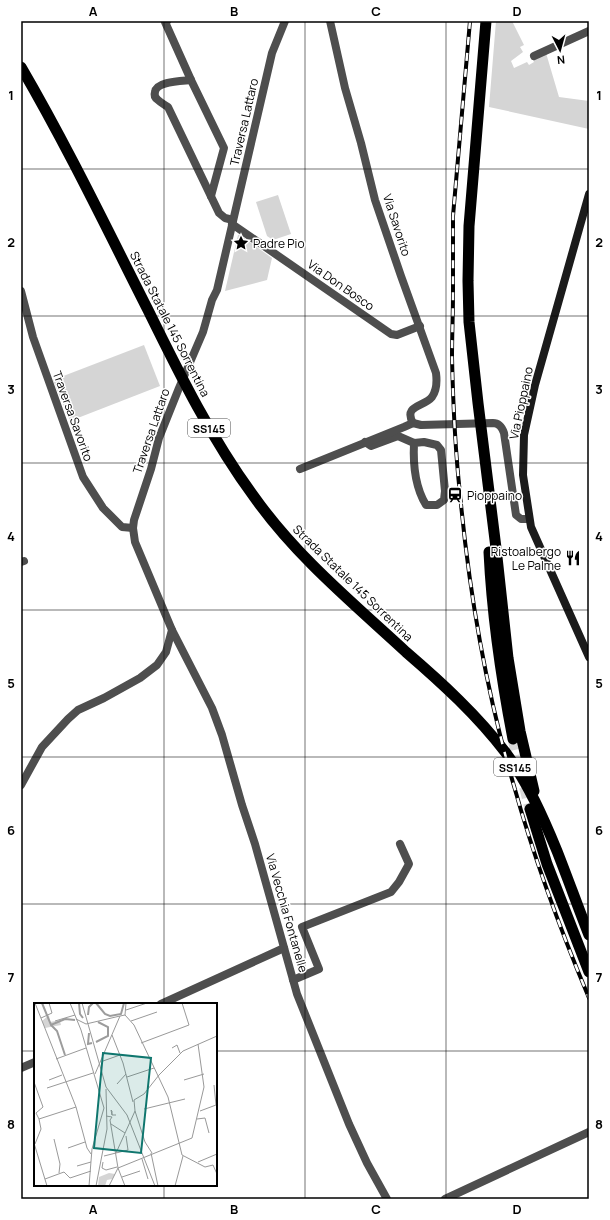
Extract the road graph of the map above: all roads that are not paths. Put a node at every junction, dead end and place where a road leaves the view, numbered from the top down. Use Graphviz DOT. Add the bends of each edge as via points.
graph roads {
  1 [pos="167,21"];
  2 [pos="285,21"];
  3 [pos="330,21"];
  4 [pos="486,21"];
  5 [pos="589,31"];
  6 [pos="534,56"];
  7 [pos="21,67"];
  8 [pos="191,80"];
  9 [pos="589,194"];
  10 [pos="211,196"];
  11 [pos="232,222"];
  12 [pos="21,291"];
  13 [pos="420,326"];
  14 [pos="413,423"];
  15 [pos="365,442"];
  16 [pos="414,443"];
  17 [pos="300,468"];
  18 [pos="490,506"];
  19 [pos="529,519"];
  20 [pos="133,528"];
  21 [pos="172,630"];
  22 [pos="589,657"];
  23 [pos="513,739"];
  24 [pos="21,785"];
  25 [pos="535,811"];
  26 [pos="400,844"];
  27 [pos="589,935"];
  28 [pos="284,948"];
  29 [pos="589,972"];
  30 [pos="293,980"];
  31 [pos="163,1003"];
  32 [pos="34,1062"];
  33 [pos="21,1068"];
  34 [pos="589,1132"];
  35 [pos="387,1199"];
  36 [pos="445,1199"];
  1 -- 8 [label="street" via="165,22"];
  2 -- 11 [label="street, Traversa Lattaro" via="272,53"];
  3 -- 13 [label="street, Via Savorito" via="375,200"];
  4 -- 18 [label="highway" via="469,226 468,281 473,360"];
  5 -- 6 [label="street"];
  7 -- 25 [label="highway, Strada Statale 145 Sorrentina / SS145" via="70,157 184,382 231,465 283,534 307,560 438,680 483,726 519,772"];
  8 -- 10 [label="street" via="224,148"];
  8 -- 10 [label="street, Via Don Bosco" via="161,84 154,94 157,100 168,107"];
  9 -- 19 [label="main road, Via Pioppaino" via="535,385 524,435 523,475"];
  10 -- 11 [label="street, Via Don Bosco" via="219,213"];
  11 -- 13 [label="street, Via Don Bosco" via="391,334"];
  11 -- 20 [label="street, Traversa Lattaro" via="203,332 159,438"];
  12 -- 20 [label="street, Traversa Savorito" via="33,337 83,477 103,508 122,527"];
  13 -- 14 [label="street, Via Savorito" via="437,378 431,398 411,410"];
  14 -- 15 [label="street"];
  14 -- 19 [label="street" via="440,425 493,422 500,425 504,433 516,514 521,519"];
  15 -- 16 [label="street" via="371,446 398,436"];
  15 -- 17 [label="street"];
  16 -- 16 [label="street" via="417,482 422,498 426,505 437,505 444,500 445,491 441,450 437,445"];
  18 -- 23 [label="highway" via="491,592 500,667"];
  18 -- 25 [label="highway" via="513,695"];
  19 -- 22 [label="main road, Via Pioppaino" via="541,552"];
  20 -- 21 [label="street, Traversa Lattaro" via="135,542"];
  21 -- 24 [label="street" via="166,652 157,665 140,678 78,710 42,747"];
  21 -- 28 [label="street, Via Vecchia Fontanelle" via="212,708 222,735"];
  25 -- 27 [label="highway, Strada Statale 145 Sorrentina / SS145" via="565,873"];
  25 -- 29 [label="highway" via="547,864"];
  26 -- 30 [label="street" via="409,864 391,892 302,927 319,969"];
  28 -- 30 [label="street, Via Vecchia Fontanelle"];
  28 -- 31 [label="street"];
  30 -- 35 [label="street, Via Vecchia Fontanelle" via="348,1124"];
  32 -- 33 [label="street"];
  34 -- 36 [label="street"];
}
